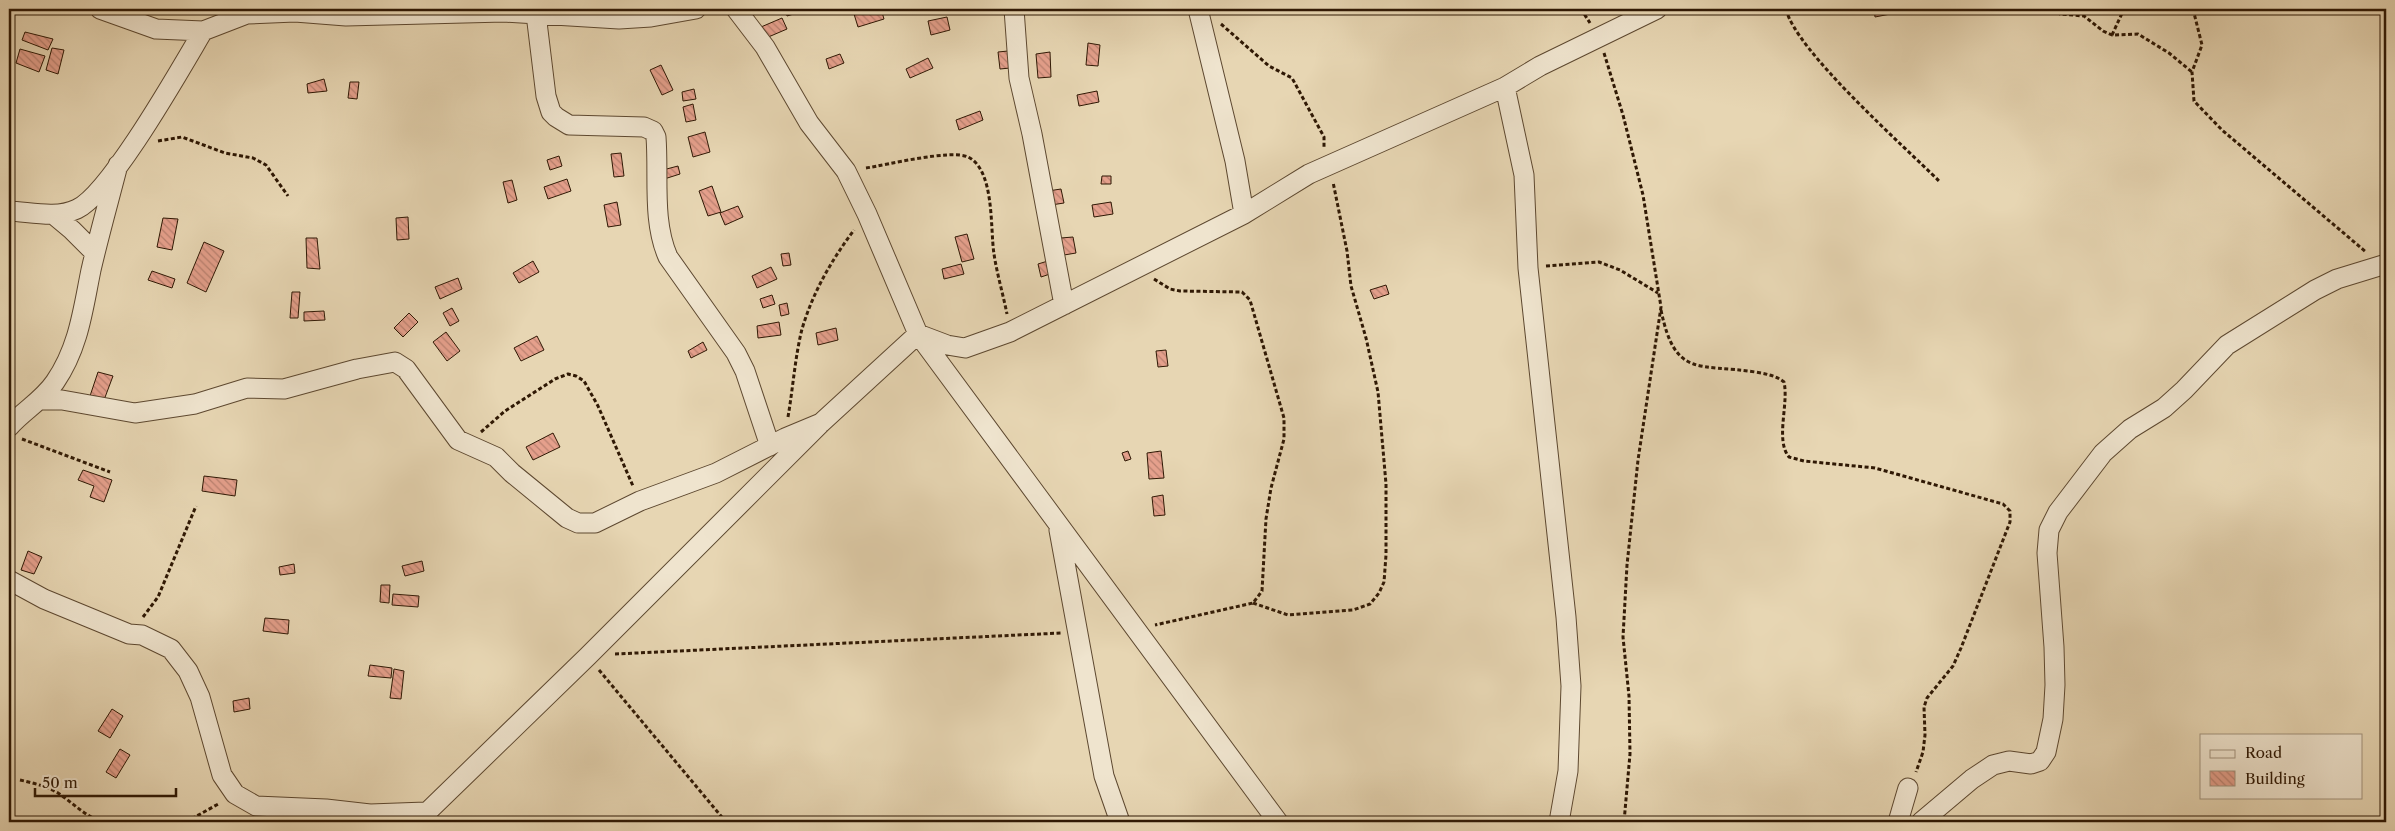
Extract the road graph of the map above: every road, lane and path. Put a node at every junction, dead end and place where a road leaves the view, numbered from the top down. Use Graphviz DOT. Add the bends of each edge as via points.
graph roads {
  1 [pos="100,9"];
  2 [pos="696,9"];
  3 [pos="736,9"];
  4 [pos="1014,9"];
  5 [pos="1198,9"];
  6 [pos="1657,9"];
  7 [pos="1786,9"];
  8 [pos="2051,9"];
  9 [pos="2124,9"];
  10 [pos="2193,9"];
  11 [pos="536,14"];
  12 [pos="1217,20"];
  13 [pos="202,31"];
  14 [pos="1599,35"];
  15 [pos="2112,35"];
  16 [pos="2192,72"];
  17 [pos="1505,87"];
  18 [pos="131,146"];
  19 [pos="1330,164"];
  20 [pos="118,166"];
  21 [pos="846,171"];
  22 [pos="1309,174"];
  23 [pos="1939,180"];
  24 [pos="288,196"];
  25 [pos="9,211"];
  26 [pos="867,214"];
  27 [pos="1244,214"];
  28 [pos="54,215"];
  29 [pos="96,253"];
  30 [pos="2384,265"];
  31 [pos="1140,268"];
  32 [pos="1528,268"];
  33 [pos="1658,293"];
  34 [pos="1064,305"];
  35 [pos="1660,307"];
  36 [pos="1010,332"];
  37 [pos="918,334"];
  38 [pos="41,400"];
  39 [pos="821,423"];
  40 [pos="12,432"];
  41 [pos="777,442"];
  42 [pos="470,446"];
  43 [pos="110,472"];
  44 [pos="640,501"];
  45 [pos="196,506"];
  46 [pos="1058,526"];
  47 [pos="9,580"];
  48 [pos="1253,603"];
  49 [pos="1138,629"];
  50 [pos="1077,632"];
  51 [pos="129,634"];
  52 [pos="588,656"];
  53 [pos="20,780"];
  54 [pos="1908,788"];
  55 [pos="235,794"];
  56 [pos="422,817"];
  57 [pos="101,822"];
  58 [pos="186,822"];
  59 [pos="726,822"];
  60 [pos="1120,822"];
  61 [pos="1278,822"];
  62 [pos="1559,822"];
  63 [pos="1624,822"];
  64 [pos="1898,822"];
  65 [pos="1920,822"];
  1 -- 13 [label="street" via="156,29"];
  2 -- 11 [label="street" via="651,17"];
  3 -- 21 [label="street" via="765,47 809,123"];
  4 -- 34 [label="street" via="1019,78"];
  5 -- 27 [label="street" via="1235,161"];
  6 -- 14 [label="street"];
  7 -- 23 [label="path" via="1802,40 1829,72"];
  8 -- 15 [label="path" via="2060,14 2084,16"];
  9 -- 15 [label="path"];
  10 -- 16 [label="path" via="2202,45"];
  11 -- 13 [label="street" via="247,14"];
  11 -- 41 [label="street" via="546,96 551,112 569,125 644,127 653,131 656,137 662,245 736,353"];
  12 -- 22 [label="path" via="1269,66 1292,78 1300,89 1325,145"];
  13 -- 18 [label="street"];
  14 -- 17 [label="street"];
  14 -- 33 [label="path" via="1643,195"];
  15 -- 16 [label="path" via="2138,34"];
  16 -- 30 [label="path" via="2194,101 2201,110"];
  17 -- 19 [label="street"];
  17 -- 32 [label="street" via="1524,175"];
  18 -- 20 [label="street"];
  18 -- 24 [label="path" via="182,137 225,153 253,158 266,165"];
  19 -- 22 [label="street"];
  19 -- 48 [label="path" via="1351,286 1378,392 1386,484 1384,582 1380,593 1370,604 1353,610 1288,615"];
  20 -- 28 [label="street" via="95,197 78,209"];
  20 -- 29 [label="street"];
  21 -- 26 [label="street"];
  21 -- 36 [label="path" via="944,155 968,157 980,167 988,189 994,254"];
  22 -- 27 [label="street"];
  25 -- 28 [label="street"];
  26 -- 37 [label="street"];
  26 -- 41 [label="path" via="832,260 815,294 802,330"];
  27 -- 31 [label="street"];
  28 -- 29 [label="street"];
  29 -- 38 [label="street" via="77,340 56,381"];
  30 -- 65 [label="street" via="2337,279 2315,290 2226,346 2164,408 2130,429 2103,453 2058,512 2049,530 2047,553 2055,685 2053,719 2046,752 2040,761 2032,764 2009,761 1993,766"];
  31 -- 34 [label="street"];
  31 -- 48 [label="path" via="1170,289 1242,292 1254,309 1284,418 1284,439 1266,519 1262,591"];
  32 -- 33 [label="path" via="1599,262 1620,270"];
  32 -- 62 [label="street" via="1565,608 1570,686 1568,771"];
  33 -- 35 [label="path"];
  34 -- 36 [label="street"];
  35 -- 54 [label="path" via="1666,335 1678,354 1691,365 1767,374 1784,382 1783,446 1789,456 1804,461 1883,470 2003,504 2010,511 2010,522 1961,648 1953,666 1927,698 1924,752"];
  35 -- 63 [label="path" via="1627,565 1623,638 1630,754"];
  36 -- 37 [label="street" via="965,348"];
  37 -- 39 [label="street"];
  37 -- 46 [label="street"];
  38 -- 40 [label="street"];
  38 -- 42 [label="street" via="62,400 135,413 195,404 247,388 284,389 395,362 406,369 458,440"];
  39 -- 41 [label="street"];
  39 -- 52 [label="street"];
  40 -- 43 [label="path"];
  41 -- 44 [label="street" via="716,473"];
  42 -- 44 [label="street" via="496,456 512,473 578,524 595,523"];
  42 -- 44 [label="path" via="481,431 505,411 555,379 568,374 576,376 584,381 598,406"];
  45 -- 51 [label="path" via="155,604"];
  46 -- 49 [label="street"];
  46 -- 50 [label="street"];
  47 -- 51 [label="street" via="44,599"];
  48 -- 49 [label="path"];
  49 -- 61 [label="street"];
  50 -- 52 [label="path"];
  50 -- 60 [label="street" via="1104,776"];
  51 -- 55 [label="street" via="142,635 170,649 188,671 200,697 222,775"];
  52 -- 56 [label="street"];
  52 -- 59 [label="path"];
  53 -- 57 [label="path" via="58,793 86,816"];
  54 -- 64 [label="street"];
  55 -- 56 [label="street" via="256,806"];
  55 -- 58 [label="path"];
}
